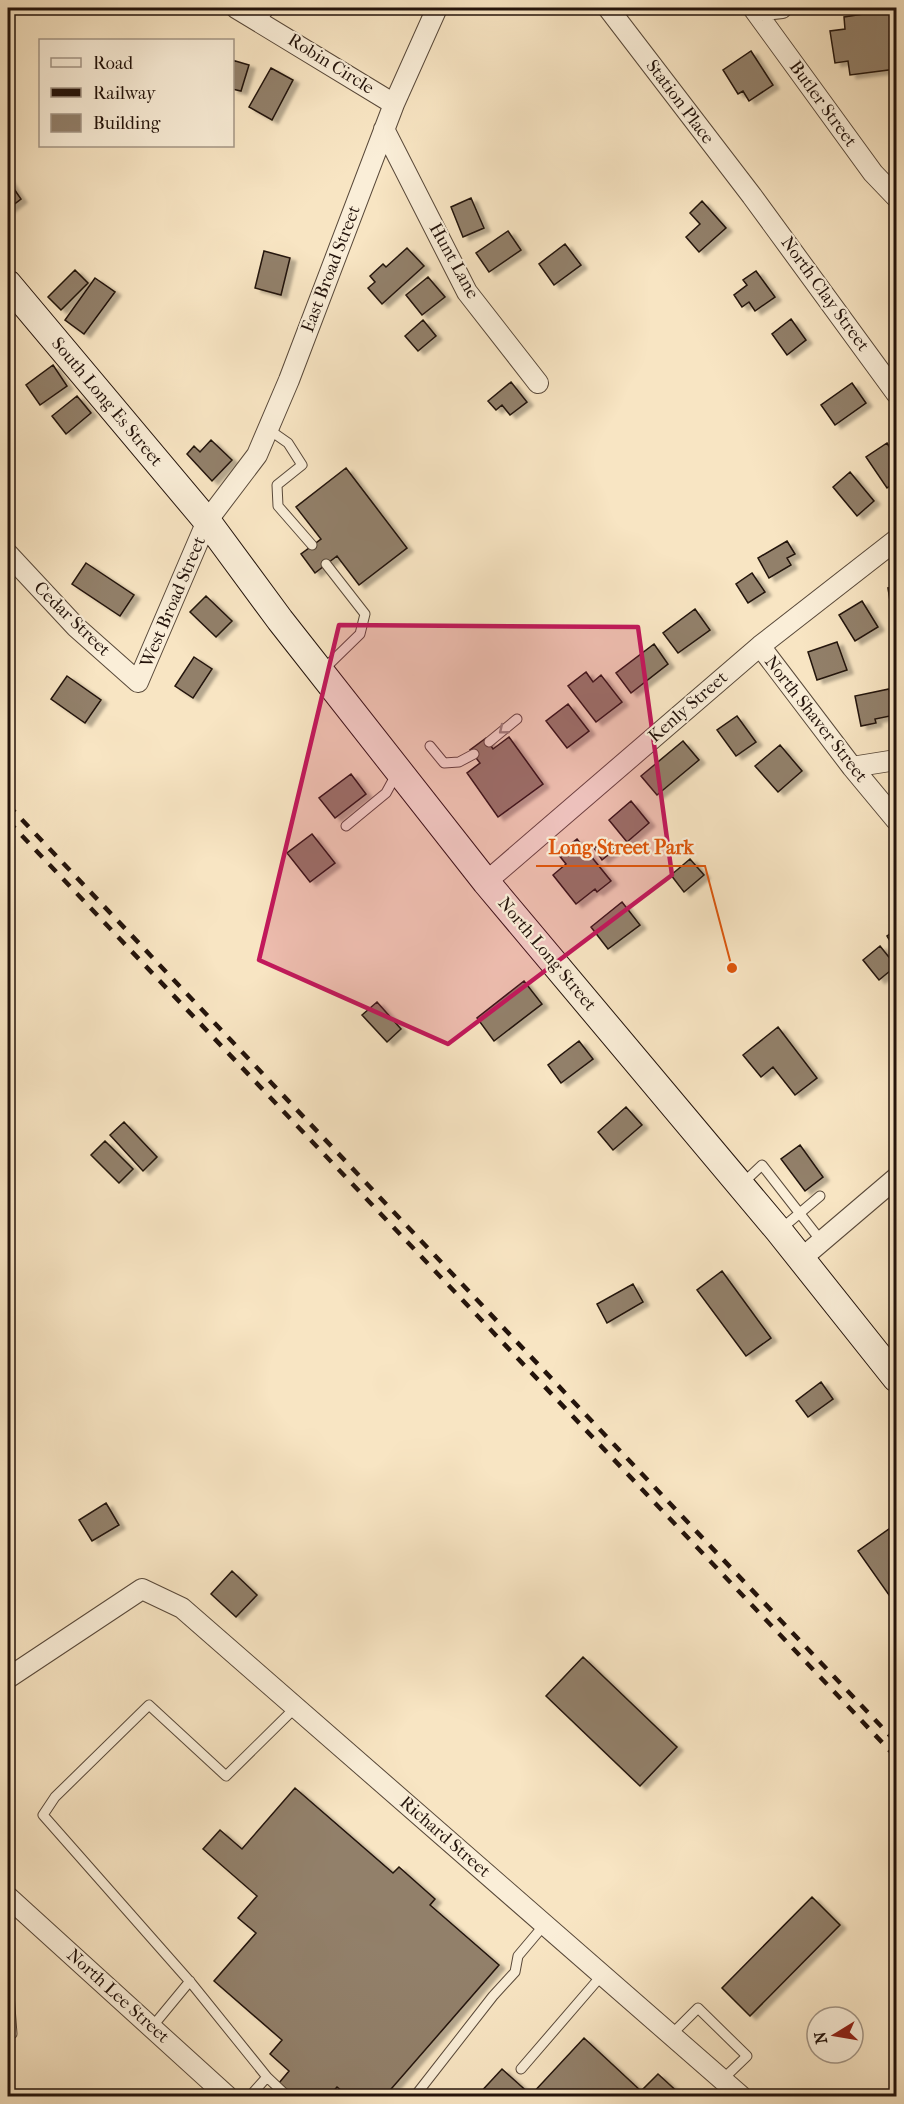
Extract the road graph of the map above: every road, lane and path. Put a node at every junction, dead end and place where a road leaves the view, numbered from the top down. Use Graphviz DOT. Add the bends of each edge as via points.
graph roads {
  1 [pos="236,8"];
  2 [pos="437,8"];
  3 [pos="608,8"];
  4 [pos="782,8"];
  5 [pos="754,9"];
  6 [pos="266,14"];
  7 [pos="393,104"];
  8 [pos="384,129"];
  9 [pos="752,196"];
  10 [pos="897,197"];
  11 [pos="8,284"];
  12 [pos="538,383"];
  13 [pos="897,393"];
  14 [pos="268,429"];
  15 [pos="207,521"];
  16 [pos="897,540"];
  17 [pos="312,545"];
  18 [pos="8,554"];
  19 [pos="326,564"];
  20 [pos="760,646"];
  21 [pos="321,672"];
  22 [pos="138,682"];
  23 [pos="517,719"];
  24 [pos="489,742"];
  25 [pos="430,746"];
  26 [pos="474,754"];
  27 [pos="897,760"];
  28 [pos="852,768"];
  29 [pos="399,771"];
  30 [pos="897,820"];
  31 [pos="346,826"];
  32 [pos="486,882"];
  33 [pos="897,1178"];
  34 [pos="741,1185"];
  35 [pos="820,1196"];
  36 [pos="799,1213"];
  37 [pos="779,1231"];
  38 [pos="812,1250"];
  39 [pos="897,1378"];
  40 [pos="8,1678"];
  41 [pos="296,1707"];
  42 [pos="8,1897"];
  43 [pos="545,1924"];
  44 [pos="602,1975"];
  45 [pos="190,1981"];
  46 [pos="8,1991"];
  47 [pos="152,2027"];
  48 [pos="12,2034"];
  49 [pos="671,2035"];
  50 [pos="521,2069"];
  51 [pos="267,2076"];
  52 [pos="722,2080"];
  53 [pos="227,2097"];
  54 [pos="250,2097"];
  55 [pos="287,2097"];
  56 [pos="415,2097"];
  57 [pos="741,2097"];
  1 -- 6 [label="street, Robin Circle"];
  2 -- 7 [label="street, East Broad Street"];
  3 -- 9 [label="street, Station Place"];
  4 -- 5 [label="street"];
  5 -- 10 [label="street, Butler Street" via="873,173"];
  6 -- 7 [label="street, Robin Circle"];
  7 -- 8 [label="street, East Broad Street"];
  8 -- 12 [label="street, Hunt Lane" via="467,292"];
  8 -- 14 [label="street, East Broad Street"];
  9 -- 13 [label="street, North Clay Street"];
  11 -- 15 [label="street, South Long Es Street"];
  14 -- 15 [label="street, East Broad Street" via="257,455"];
  14 -- 17 [label="lane" via="288,443 302,465 277,485 278,506"];
  15 -- 21 [label="street, North Long Street"];
  15 -- 22 [label="street, West Broad Street"];
  16 -- 20 [label="street, Kenly Street"];
  18 -- 22 [label="street, Cedar Street" via="76,627"];
  19 -- 21 [label="lane" via="365,614 360,634"];
  20 -- 28 [label="street, North Shaver Street"];
  20 -- 32 [label="street, Kenly Street"];
  21 -- 29 [label="street, North Long Street"];
  23 -- 24 [label="lane, one-way"];
  25 -- 26 [label="lane" via="444,763 459,762"];
  27 -- 28 [label="street"];
  28 -- 30 [label="street, North Shaver Street"];
  29 -- 31 [label="lane" via="386,793"];
  29 -- 32 [label="street, North Long Street"];
  32 -- 34 [label="street, North Long Street"];
  33 -- 38 [label="street"];
  34 -- 36 [label="lane" via="762,1165"];
  34 -- 37 [label="street, North Long Street"];
  35 -- 36 [label="lane"];
  36 -- 37 [label="lane"];
  36 -- 38 [label="lane"];
  37 -- 38 [label="street, North Long Street"];
  38 -- 39 [label="street, North Long Street"];
  40 -- 41 [label="street, Richard Street" via="142,1589 182,1608"];
  41 -- 43 [label="street, Richard Street"];
  41 -- 45 [label="lane" via="226,1776 149,1705 55,1797 43,1815"];
  42 -- 47 [label="street, North Lee Street"];
  43 -- 44 [label="street, Richard Street"];
  43 -- 56 [label="lane" via="518,1956 515,1972"];
  44 -- 49 [label="street, Richard Street"];
  44 -- 50 [label="lane"];
  45 -- 47 [label="lane"];
  45 -- 51 [label="lane"];
  46 -- 48 [label="lane"];
  47 -- 53 [label="street, North Lee Street"];
  49 -- 52 [label="street, Richard Street"];
  49 -- 52 [label="lane" via="698,2008 747,2056"];
  51 -- 54 [label="lane"];
  51 -- 55 [label="lane"];
  52 -- 57 [label="street, Richard Street"];
}
